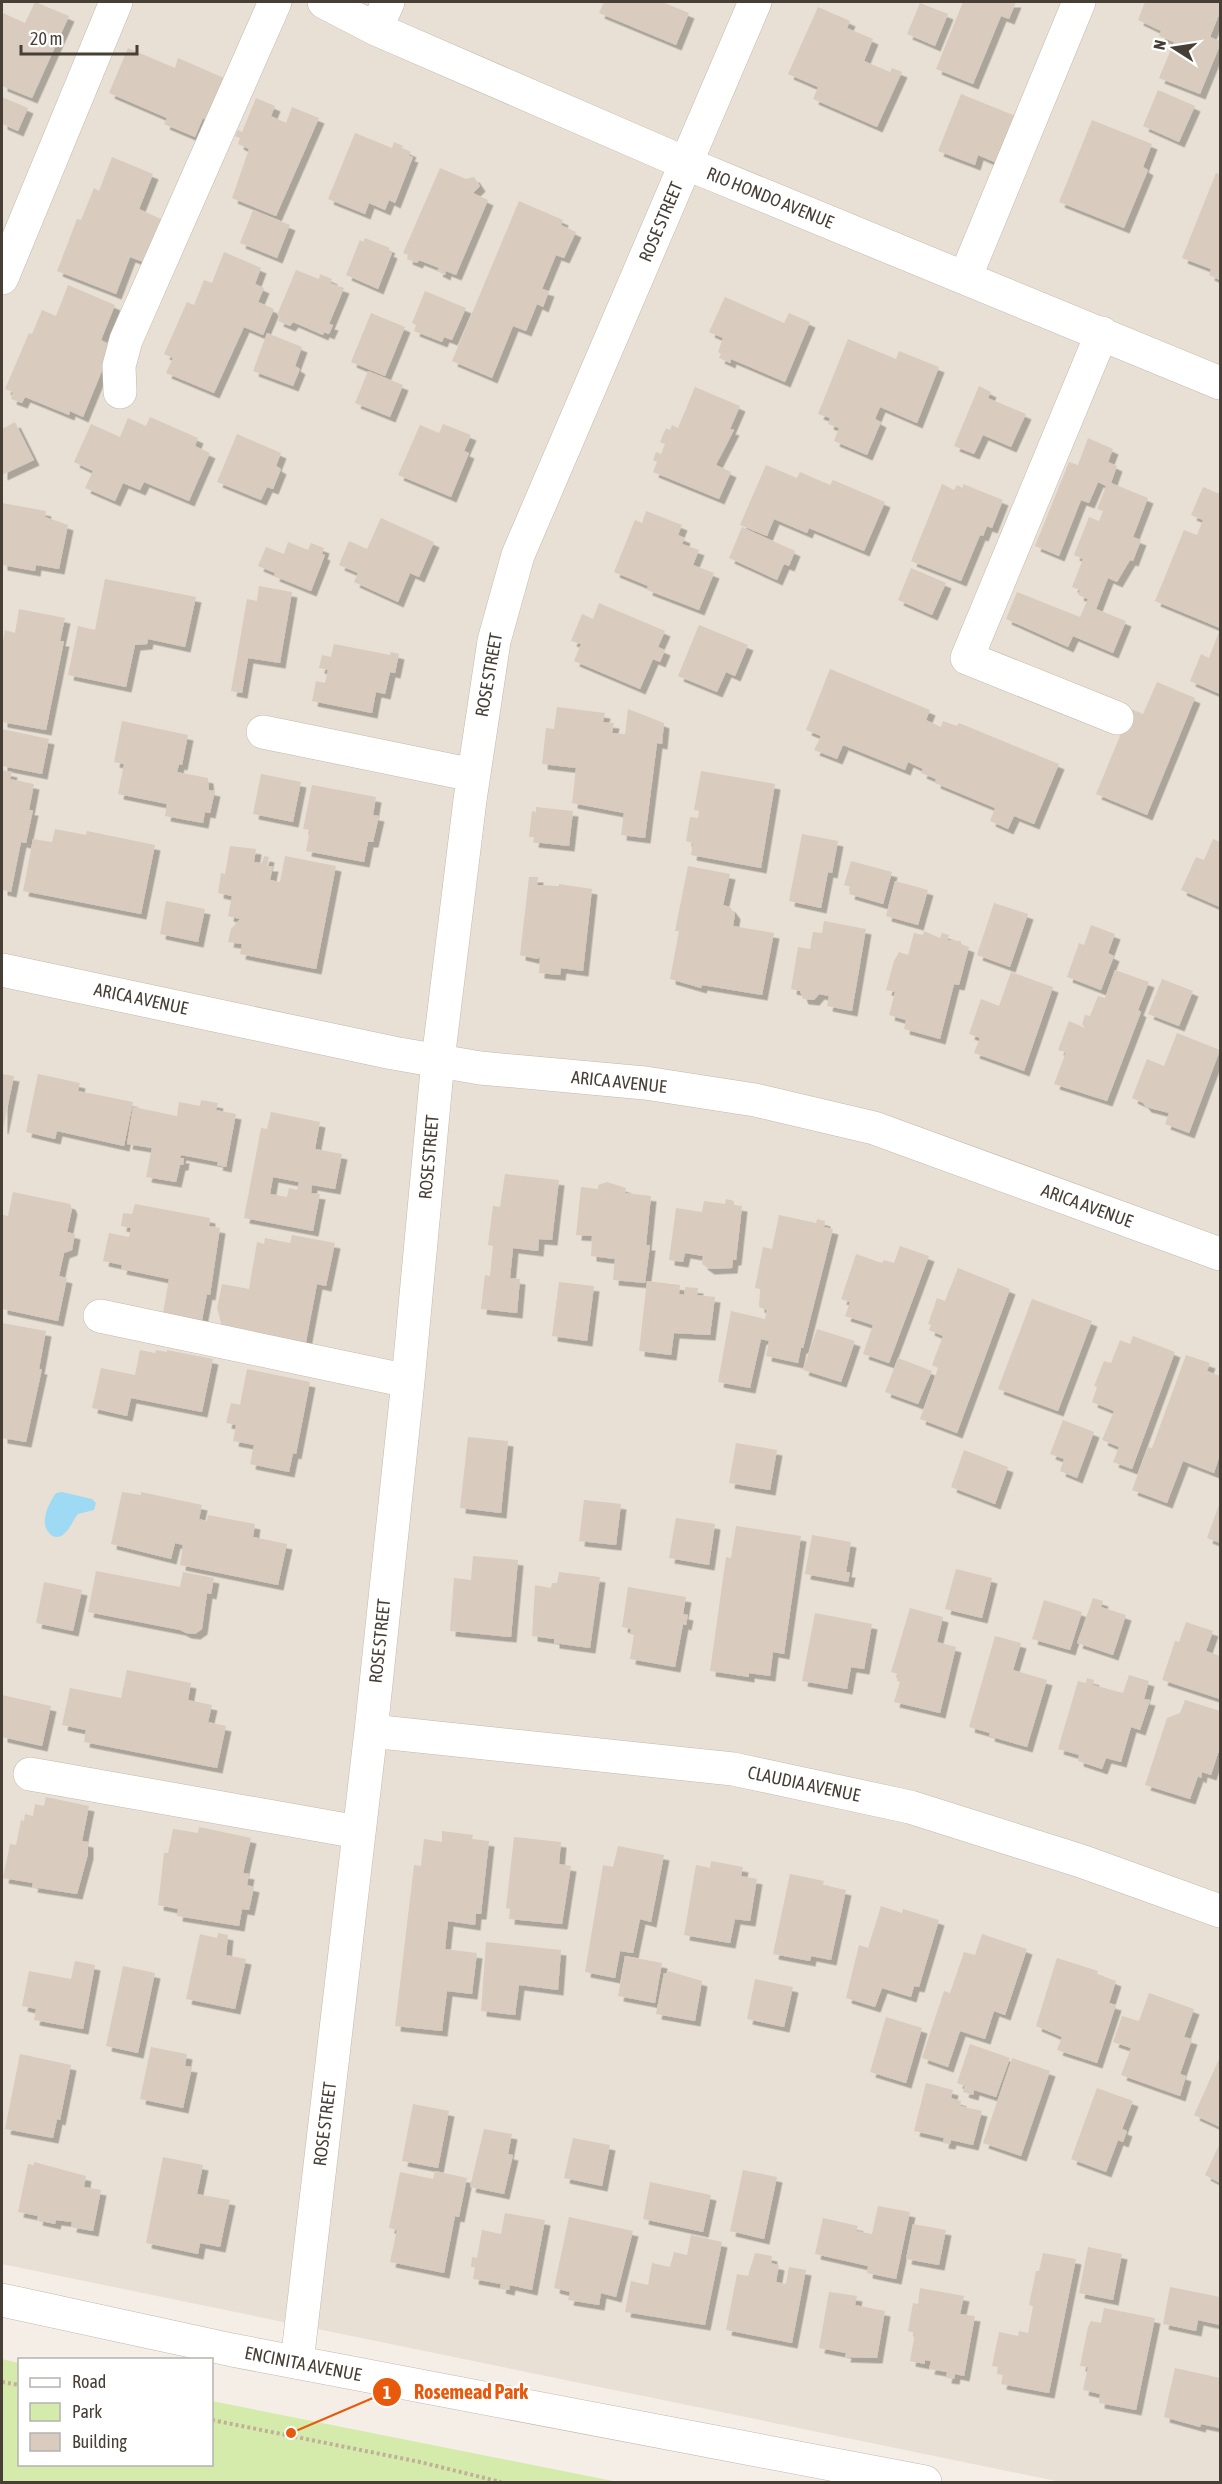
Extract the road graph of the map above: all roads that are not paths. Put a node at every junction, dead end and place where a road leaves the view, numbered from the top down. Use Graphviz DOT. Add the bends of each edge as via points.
graph roads {
  1 [pos="116,2"];
  2 [pos="275,2"];
  3 [pos="324,2"];
  4 [pos="755,2"];
  5 [pos="1079,2"];
  6 [pos="382,15"];
  7 [pos="685,163"];
  8 [pos="2,278"];
  9 [pos="965,278"];
  10 [pos="1102,333"];
  11 [pos="1221,383"];
  12 [pos="120,392"];
  13 [pos="1117,718"];
  14 [pos="263,732"];
  15 [pos="473,775"];
  16 [pos="2,970"];
  17 [pos="438,1060"];
  18 [pos="1221,1254"];
  19 [pos="100,1316"];
  20 [pos="408,1381"];
  21 [pos="371,1731"];
  22 [pos="30,1774"];
  23 [pos="358,1832"];
  24 [pos="1221,1911"];
  25 [pos="2,2300"];
  26 [pos="297,2362"];
  27 [pos="925,2482"];
  1 -- 8 [label="street"];
  2 -- 12 [label="street" via="126,340 118,366"];
  3 -- 6 [label="street, RIO HONDO AVENUE"];
  4 -- 7 [label="street, ROSE STREET"];
  5 -- 9 [label="street"];
  6 -- 7 [label="street, RIO HONDO AVENUE"];
  7 -- 9 [label="street, RIO HONDO AVENUE"];
  7 -- 15 [label="street, ROSE STREET" via="518,555 494,641"];
  9 -- 10 [label="street, RIO HONDO AVENUE"];
  10 -- 11 [label="street, RIO HONDO AVENUE"];
  10 -- 13 [label="street" via="966,658"];
  14 -- 15 [label="street"];
  15 -- 17 [label="street, ROSE STREET"];
  16 -- 17 [label="street, ARICA AVENUE"];
  17 -- 18 [label="street, ARICA AVENUE" via="755,1100 874,1128"];
  17 -- 20 [label="street, ROSE STREET"];
  19 -- 20 [label="street"];
  20 -- 21 [label="street, ROSE STREET"];
  21 -- 23 [label="street, ROSE STREET"];
  21 -- 24 [label="street, CLAUDIA AVENUE" via="733,1769 910,1807 1081,1861"];
  22 -- 23 [label="street"];
  23 -- 26 [label="street, ROSE STREET"];
  25 -- 26 [label="street, ENCINITA AVENUE"];
  26 -- 27 [label="street, ENCINITA AVENUE"];
}
